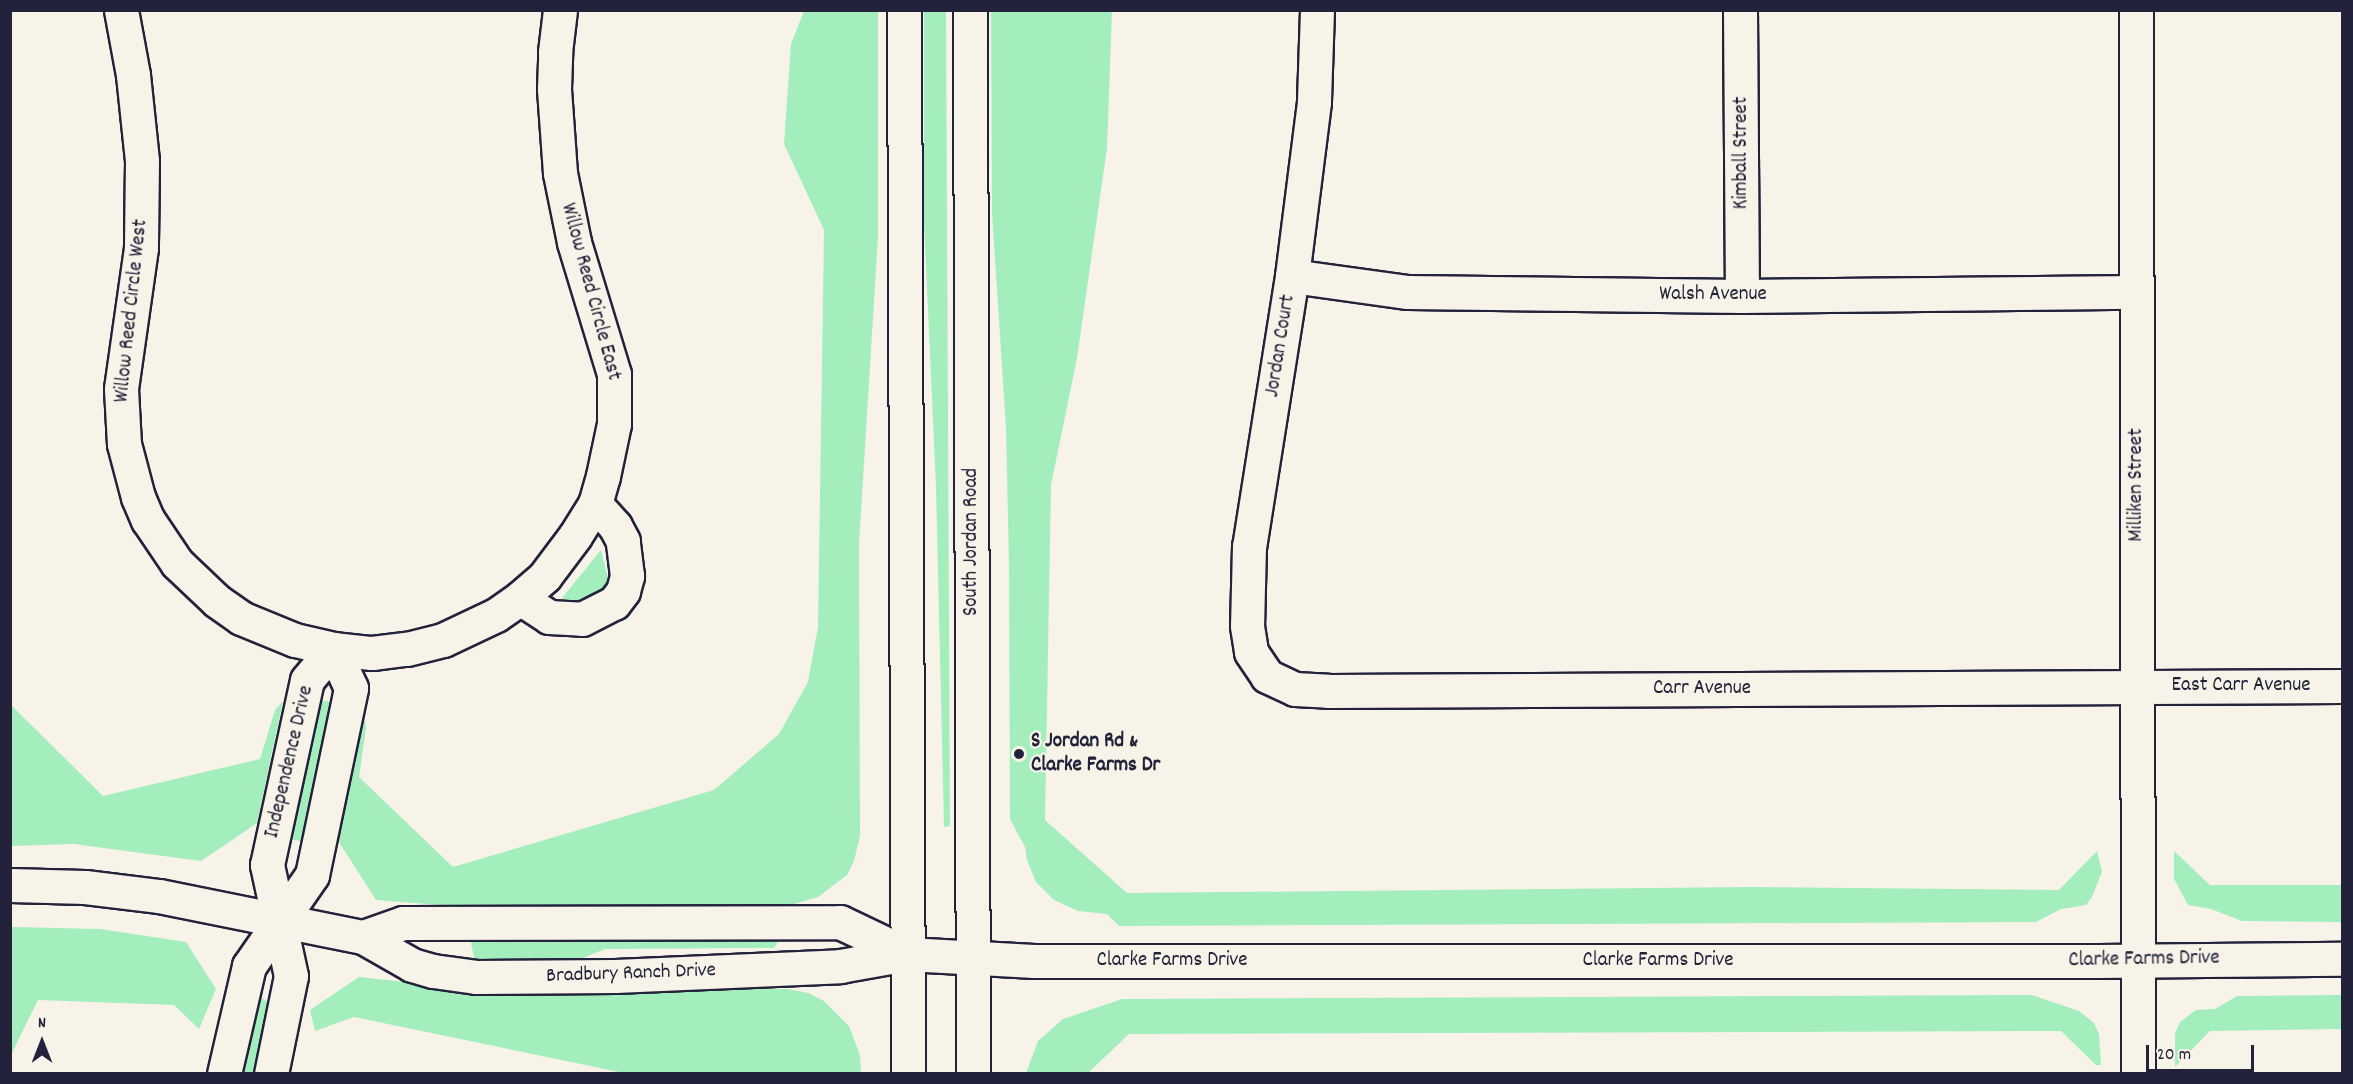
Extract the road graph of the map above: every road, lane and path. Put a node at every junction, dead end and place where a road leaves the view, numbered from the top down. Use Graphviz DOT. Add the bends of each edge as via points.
graph roads {
  1 [pos="121,10"];
  2 [pos="560,10"];
  3 [pos="904,10"];
  4 [pos="970,10"];
  5 [pos="1317,10"];
  6 [pos="1740,10"];
  7 [pos="2136,10"];
  8 [pos="1292,276"];
  9 [pos="2136,292"];
  10 [pos="1742,296"];
  11 [pos="595,504"];
  12 [pos="520,598"];
  13 [pos="333,649"];
  14 [pos="1267,676"];
  15 [pos="2343,686"];
  16 [pos="2139,687"];
  17 [pos="10,885"];
  18 [pos="278,921"];
  19 [pos="363,937"];
  20 [pos="907,954"];
  21 [pos="2343,959"];
  22 [pos="973,960"];
  23 [pos="2138,960"];
  24 [pos="224,1074"];
  25 [pos="271,1074"];
  26 [pos="908,1074"];
  27 [pos="973,1074"];
  28 [pos="2138,1074"];
  1 -- 13 [label="street, Willow Reed Circle West" via="142,161 141,248 121,389 124,444 138,497 148,520 177,563 217,601 271,632"];
  2 -- 11 [label="street, Willow Reed Circle East" via="554,79 560,173 574,242 614,374 614,424"];
  3 -- 20 [label="street"];
  4 -- 22 [label="street, South Jordan Road"];
  5 -- 8 [label="street, Jordan Court" via="1314,102"];
  6 -- 10 [label="street, Kimball Street"];
  7 -- 9 [label="street, Milliken Street"];
  8 -- 10 [label="street, Walsh Avenue" via="1408,292"];
  8 -- 14 [label="street, Jordan Court" via="1249,546 1247,626 1251,652"];
  9 -- 10 [label="street, Walsh Avenue"];
  9 -- 16 [label="street, Milliken Street"];
  11 -- 12 [label="street, Willow Reed Circle East" via="560,558"];
  11 -- 12 [label="street" via="615,525 623,541 627,576 614,603 582,619 549,617"];
  12 -- 13 [label="street, Willow Reed Circle East" via="496,615 443,640 372,653"];
  13 -- 18 [label="street, Independence Drive" via="307,680 267,865"];
  13 -- 18 [label="street, Independence Drive" via="351,687 312,875"];
  14 -- 16 [label="street, Carr Avenue" via="1295,689 1329,691"];
  15 -- 16 [label="street, East Carr Avenue"];
  16 -- 23 [label="street, Milliken Street"];
  17 -- 18 [label="street, Bradbury Ranch Drive" via="123,890"];
  18 -- 19 [label="street, Bradbury Ranch Drive"];
  18 -- 24 [label="street, Independence Drive" via="249,966"];
  18 -- 25 [label="street, Independence Drive" via="291,976"];
  19 -- 20 [label="street, Bradbury Ranch Drive" via="403,923 840,922"];
  19 -- 20 [label="street, Bradbury Ranch Drive" via="412,965 476,977 615,976 840,966"];
  20 -- 22 [label="street, Bradbury Ranch Drive"];
  20 -- 26 [label="street"];
  21 -- 23 [label="street, Clarke Farms Drive"];
  22 -- 23 [label="street, Clarke Farms Drive"];
  22 -- 27 [label="street, South Jordan Road"];
  23 -- 28 [label="street, Milliken Street"];
}
